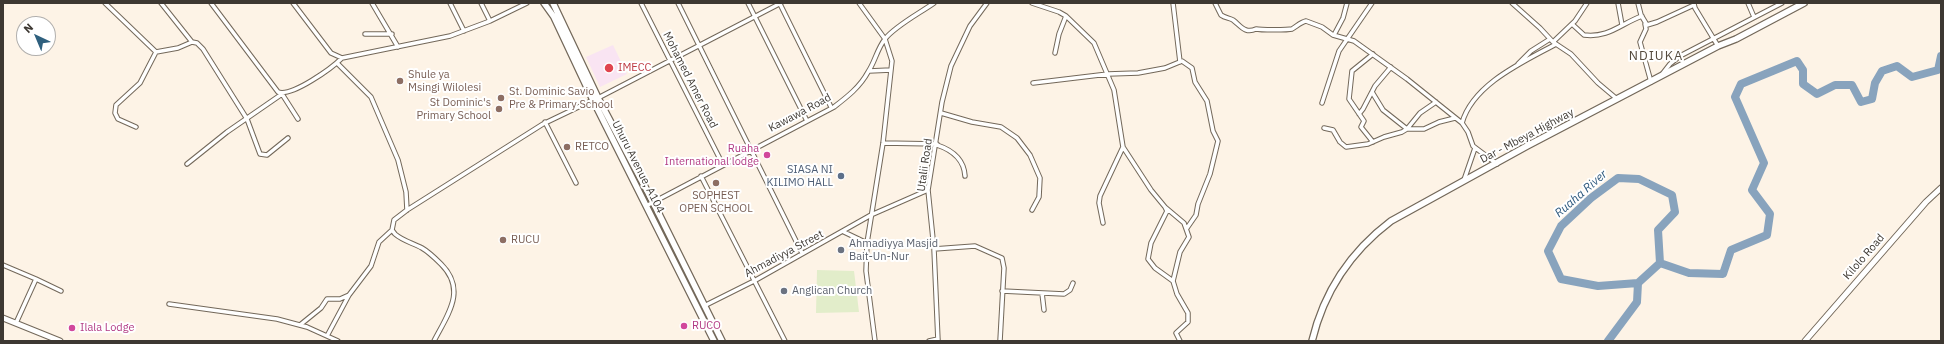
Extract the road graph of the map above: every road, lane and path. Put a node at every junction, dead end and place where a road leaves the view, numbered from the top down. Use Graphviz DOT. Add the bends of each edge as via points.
graph roads {
  1 [pos="105,3"];
  2 [pos="161,3"];
  3 [pos="211,3"];
  4 [pos="293,3"];
  5 [pos="372,3"];
  6 [pos="450,3"];
  7 [pos="481,3"];
  8 [pos="527,3"];
  9 [pos="544,3"];
  10 [pos="554,3"];
  11 [pos="641,3"];
  12 [pos="678,3"];
  13 [pos="748,3"];
  14 [pos="781,3"];
  15 [pos="859,3"];
  16 [pos="934,3"];
  17 [pos="987,3"];
  18 [pos="1032,3"];
  19 [pos="1173,3"];
  20 [pos="1215,3"];
  21 [pos="1347,3"];
  22 [pos="1372,3"];
  23 [pos="1512,3"];
  24 [pos="1587,3"];
  25 [pos="1618,3"];
  26 [pos="1638,3"];
  27 [pos="1748,3"];
  28 [pos="1782,3"];
  29 [pos="1804,3"];
  30 [pos="1694,4"];
  31 [pos="1776,4"];
  32 [pos="754,16"];
  33 [pos="1066,16"];
  34 [pos="1642,16"];
  35 [pos="1754,17"];
  36 [pos="490,21"];
  37 [pos="1572,24"];
  38 [pos="1645,24"];
  39 [pos="1622,25"];
  40 [pos="464,31"];
  41 [pos="365,34"];
  42 [pos="392,34"];
  43 [pos="1334,35"];
  44 [pos="1347,38"];
  45 [pos="1714,38"];
  46 [pos="885,39"];
  47 [pos="1550,39"];
  48 [pos="192,42"];
  49 [pos="1555,43"];
  50 [pos="698,45"];
  51 [pos="1718,46"];
  52 [pos="398,47"];
  53 [pos="156,52"];
  54 [pos="1055,53"];
  55 [pos="1373,54"];
  56 [pos="342,58"];
  57 [pos="670,59"];
  58 [pos="1180,62"];
  59 [pos="337,63"];
  60 [pos="1517,64"];
  61 [pos="1391,67"];
  62 [pos="892,70"];
  63 [pos="869,71"];
  64 [pos="1108,74"];
  65 [pos="1660,77"];
  66 [pos="1651,82"];
  67 [pos="1034,83"];
  68 [pos="1372,92"];
  69 [pos="282,94"];
  70 [pos="595,99"];
  71 [pos="1617,99"];
  72 [pos="1436,102"];
  73 [pos="1322,103"];
  74 [pos="831,108"];
  75 [pos="941,113"];
  76 [pos="1359,114"];
  77 [pos="1455,118"];
  78 [pos="247,119"];
  79 [pos="298,119"];
  80 [pos="807,121"];
  81 [pos="545,122"];
  82 [pos="1462,123"];
  83 [pos="136,127"];
  84 [pos="1324,128"];
  85 [pos="1407,129"];
  86 [pos="288,138"];
  87 [pos="1373,142"];
  88 [pos="883,143"];
  89 [pos="937,145"];
  90 [pos="1123,147"];
  91 [pos="1475,148"];
  92 [pos="751,150"];
  93 [pos="187,164"];
  94 [pos="1497,164"];
  95 [pos="723,165"];
  96 [pos="701,176"];
  97 [pos="966,176"];
  98 [pos="1464,180"];
  99 [pos="576,183"];
  100 [pos="1941,188"];
  101 [pos="928,190"];
  102 [pos="652,202"];
  103 [pos="646,206"];
  104 [pos="1165,207"];
  105 [pos="407,210"];
  106 [pos="1032,210"];
  107 [pos="871,215"];
  108 [pos="1103,223"];
  109 [pos="1187,228"];
  110 [pos="392,230"];
  111 [pos="844,232"];
  112 [pos="867,243"];
  113 [pos="934,249"];
  114 [pos="802,253"];
  115 [pos="3,265"];
  116 [pos="36,279"];
  117 [pos="754,281"];
  118 [pos="1173,281"];
  119 [pos="1073,283"];
  120 [pos="61,290"];
  121 [pos="1002,291"];
  122 [pos="1042,293"];
  123 [pos="349,295"];
  124 [pos="169,304"];
  125 [pos="703,306"];
  126 [pos="1044,310"];
  127 [pos="3,318"];
  128 [pos="16,323"];
  129 [pos="300,325"];
  130 [pos="327,336"];
  131 [pos="938,340"];
  132 [pos="60,341"];
  133 [pos="338,341"];
  134 [pos="434,341"];
  135 [pos="714,341"];
  136 [pos="722,341"];
  137 [pos="785,341"];
  138 [pos="876,341"];
  139 [pos="929,341"];
  140 [pos="1000,341"];
  141 [pos="1180,341"];
  142 [pos="1312,341"];
  143 [pos="1805,341"];
  1 -- 53 [label="street"];
  2 -- 48 [label="street"];
  3 -- 69 [label="street" via="276,90"];
  4 -- 56 [label="street" via="331,54"];
  5 -- 42 [label="street"];
  6 -- 40 [label="street"];
  7 -- 36 [label="street"];
  8 -- 36 [label="street"];
  9 -- 70 [label="highway, Uhuru Avenue, A104" via="554,17"];
  10 -- 70 [label="highway, Uhuru Avenue, A104"];
  11 -- 57 [label="street, Mohamed Amer Road"];
  12 -- 50 [label="street"];
  13 -- 32 [label="street"];
  14 -- 32 [label="street"];
  14 -- 74 [label="street"];
  15 -- 46 [label="street"];
  16 -- 46 [label="street, Kawawa Road"];
  17 -- 75 [label="street, Utalii Road" via="970,26 956,53 946,81"];
  18 -- 33 [label="street"];
  19 -- 58 [label="street"];
  20 -- 43 [label="street" via="1221,15 1246,30 1286,30 1306,21"];
  21 -- 43 [label="street"];
  22 -- 44 [label="street"];
  23 -- 47 [label="street"];
  24 -- 37 [label="street"];
  25 -- 39 [label="street"];
  26 -- 34 [label="street"];
  27 -- 35 [label="street"];
  28 -- 31 [label="street"];
  29 -- 51 [label="highway, Dar - Mbeya Highway"];
  30 -- 38 [label="street" via="1657,22"];
  30 -- 45 [label="street"];
  31 -- 35 [label="street"];
  32 -- 50 [label="street"];
  32 -- 80 [label="street"];
  33 -- 54 [label="street"];
  33 -- 64 [label="street" via="1094,43"];
  34 -- 38 [label="street"];
  34 -- 39 [label="street"];
  35 -- 45 [label="street"];
  36 -- 40 [label="street"];
  37 -- 39 [label="street" via="1588,36 1604,35"];
  37 -- 49 [label="street"];
  38 -- 66 [label="street" via="1646,29 1640,42"];
  40 -- 52 [label="street"];
  41 -- 42 [label="street"];
  42 -- 52 [label="street"];
  43 -- 44 [label="street"];
  44 -- 55 [label="street"];
  44 -- 73 [label="street" via="1339,51"];
  45 -- 51 [label="street"];
  45 -- 65 [label="street" via="1676,59"];
  46 -- 62 [label="street" via="890,50"];
  46 -- 63 [label="street, Kawawa Road"];
  47 -- 49 [label="street"];
  47 -- 60 [label="street"];
  48 -- 53 [label="street" via="178,48"];
  48 -- 78 [label="street" via="203,49"];
  49 -- 60 [label="street"];
  49 -- 71 [label="street" via="1571,54"];
  50 -- 57 [label="street"];
  50 -- 92 [label="street"];
  51 -- 65 [label="highway, Dar - Mbeya Highway"];
  52 -- 56 [label="street"];
  53 -- 83 [label="street" via="140,83 115,109 116,117 121,122"];
  55 -- 61 [label="street"];
  55 -- 76 [label="street" via="1352,71 1349,99"];
  56 -- 59 [label="street"];
  57 -- 70 [label="street"];
  57 -- 95 [label="street, Mohamed Amer Road"];
  58 -- 64 [label="street" via="1165,68 1138,73"];
  58 -- 109 [label="street" via="1186,62 1192,68 1195,82 1207,101 1213,131 1218,141 1196,214"];
  59 -- 69 [label="street" via="301,86"];
  59 -- 105 [label="street" via="371,97 398,160 406,192"];
  60 -- 82 [label="street" via="1479,94"];
  61 -- 68 [label="street"];
  61 -- 72 [label="street"];
  62 -- 63 [label="street"];
  62 -- 88 [label="street"];
  63 -- 74 [label="street, Kawawa Road" via="849,95"];
  64 -- 67 [label="street"];
  64 -- 90 [label="street" via="1116,99"];
  65 -- 66 [label="highway, Dar - Mbeya Highway"];
  66 -- 71 [label="highway, Dar - Mbeya Highway"];
  68 -- 76 [label="street"];
  68 -- 85 [label="street" via="1383,110"];
  69 -- 78 [label="street"];
  69 -- 79 [label="street"];
  70 -- 81 [label="street"];
  70 -- 102 [label="highway, Uhuru Avenue, A104"];
  70 -- 103 [label="highway, Uhuru Avenue, A104"];
  71 -- 94 [label="highway, Dar - Mbeya Highway"];
  72 -- 77 [label="street"];
  72 -- 85 [label="street" via="1420,113"];
  74 -- 80 [label="street, Kawawa Road"];
  75 -- 89 [label="street, Utalii Road"];
  75 -- 106 [label="street" via="1001,127 1017,138 1030,155 1040,178 1039,197"];
  76 -- 87 [label="street" via="1364,121 1361,128"];
  77 -- 82 [label="street"];
  77 -- 85 [label="street" via="1424,129"];
  78 -- 86 [label="street" via="258,150 263,156"];
  78 -- 93 [label="street"];
  80 -- 92 [label="street, Kawawa Road"];
  81 -- 99 [label="street"];
  81 -- 105 [label="street"];
  82 -- 91 [label="street"];
  84 -- 87 [label="street" via="1333,130 1346,147"];
  85 -- 87 [label="street"];
  88 -- 89 [label="street"];
  88 -- 107 [label="street"];
  89 -- 97 [label="street" via="949,149 960,160"];
  89 -- 101 [label="street, Utalii Road"];
  90 -- 104 [label="street" via="1150,190"];
  90 -- 108 [label="street" via="1100,196"];
  91 -- 94 [label="street"];
  91 -- 98 [label="street"];
  92 -- 95 [label="street, Kawawa Road"];
  92 -- 114 [label="street"];
  94 -- 98 [label="highway, Dar - Mbeya Highway"];
  95 -- 96 [label="street, Kawawa Road"];
  96 -- 102 [label="street, Kawawa Road"];
  96 -- 117 [label="street"];
  98 -- 142 [label="highway, Dar - Mbeya Highway" via="1392,221 1375,233 1355,254 1327,296"];
  100 -- 143 [label="main road, Kilolo Road"];
  101 -- 107 [label="street, Ahmadiyya Street"];
  101 -- 113 [label="street, Utalii Road"];
  102 -- 103 [label="street, Kawawa Road"];
  102 -- 125 [label="highway, Uhuru Avenue, A104"];
  103 -- 135 [label="highway, Uhuru Avenue, A104"];
  104 -- 109 [label="street"];
  104 -- 118 [label="street" via="1166,216 1151,243 1148,259 1155,268"];
  105 -- 110 [label="street" via="394,220"];
  107 -- 111 [label="street, Ahmadiyya Street"];
  107 -- 112 [label="street"];
  109 -- 118 [label="street" via="1189,239 1180,252"];
  110 -- 123 [label="street" via="379,242 371,266"];
  110 -- 134 [label="street" via="399,238 425,250 450,276 455,293 454,300"];
  111 -- 112 [label="street"];
  111 -- 114 [label="street, Ahmadiyya Street"];
  112 -- 138 [label="street" via="866,271"];
  113 -- 121 [label="street" via="975,246 1000,256 1004,268"];
  113 -- 131 [label="street, Utalii Road"];
  114 -- 117 [label="street, Ahmadiyya Street"];
  115 -- 116 [label="street"];
  116 -- 120 [label="street"];
  116 -- 128 [label="street"];
  117 -- 125 [label="street, Ahmadiyya Street"];
  117 -- 137 [label="street"];
  118 -- 141 [label="street" via="1189,316 1188,322 1176,333"];
  119 -- 122 [label="street" via="1066,293"];
  121 -- 122 [label="street"];
  121 -- 140 [label="street"];
  122 -- 126 [label="street"];
  123 -- 129 [label="street" via="340,299 327,299 321,308"];
  123 -- 130 [label="street"];
  124 -- 129 [label="street" via="258,316"];
  125 -- 136 [label="highway, Uhuru Avenue, A104"];
  127 -- 128 [label="main road"];
  128 -- 132 [label="main road"];
  129 -- 130 [label="street"];
  130 -- 133 [label="street"];
  131 -- 139 [label="street"];
}
